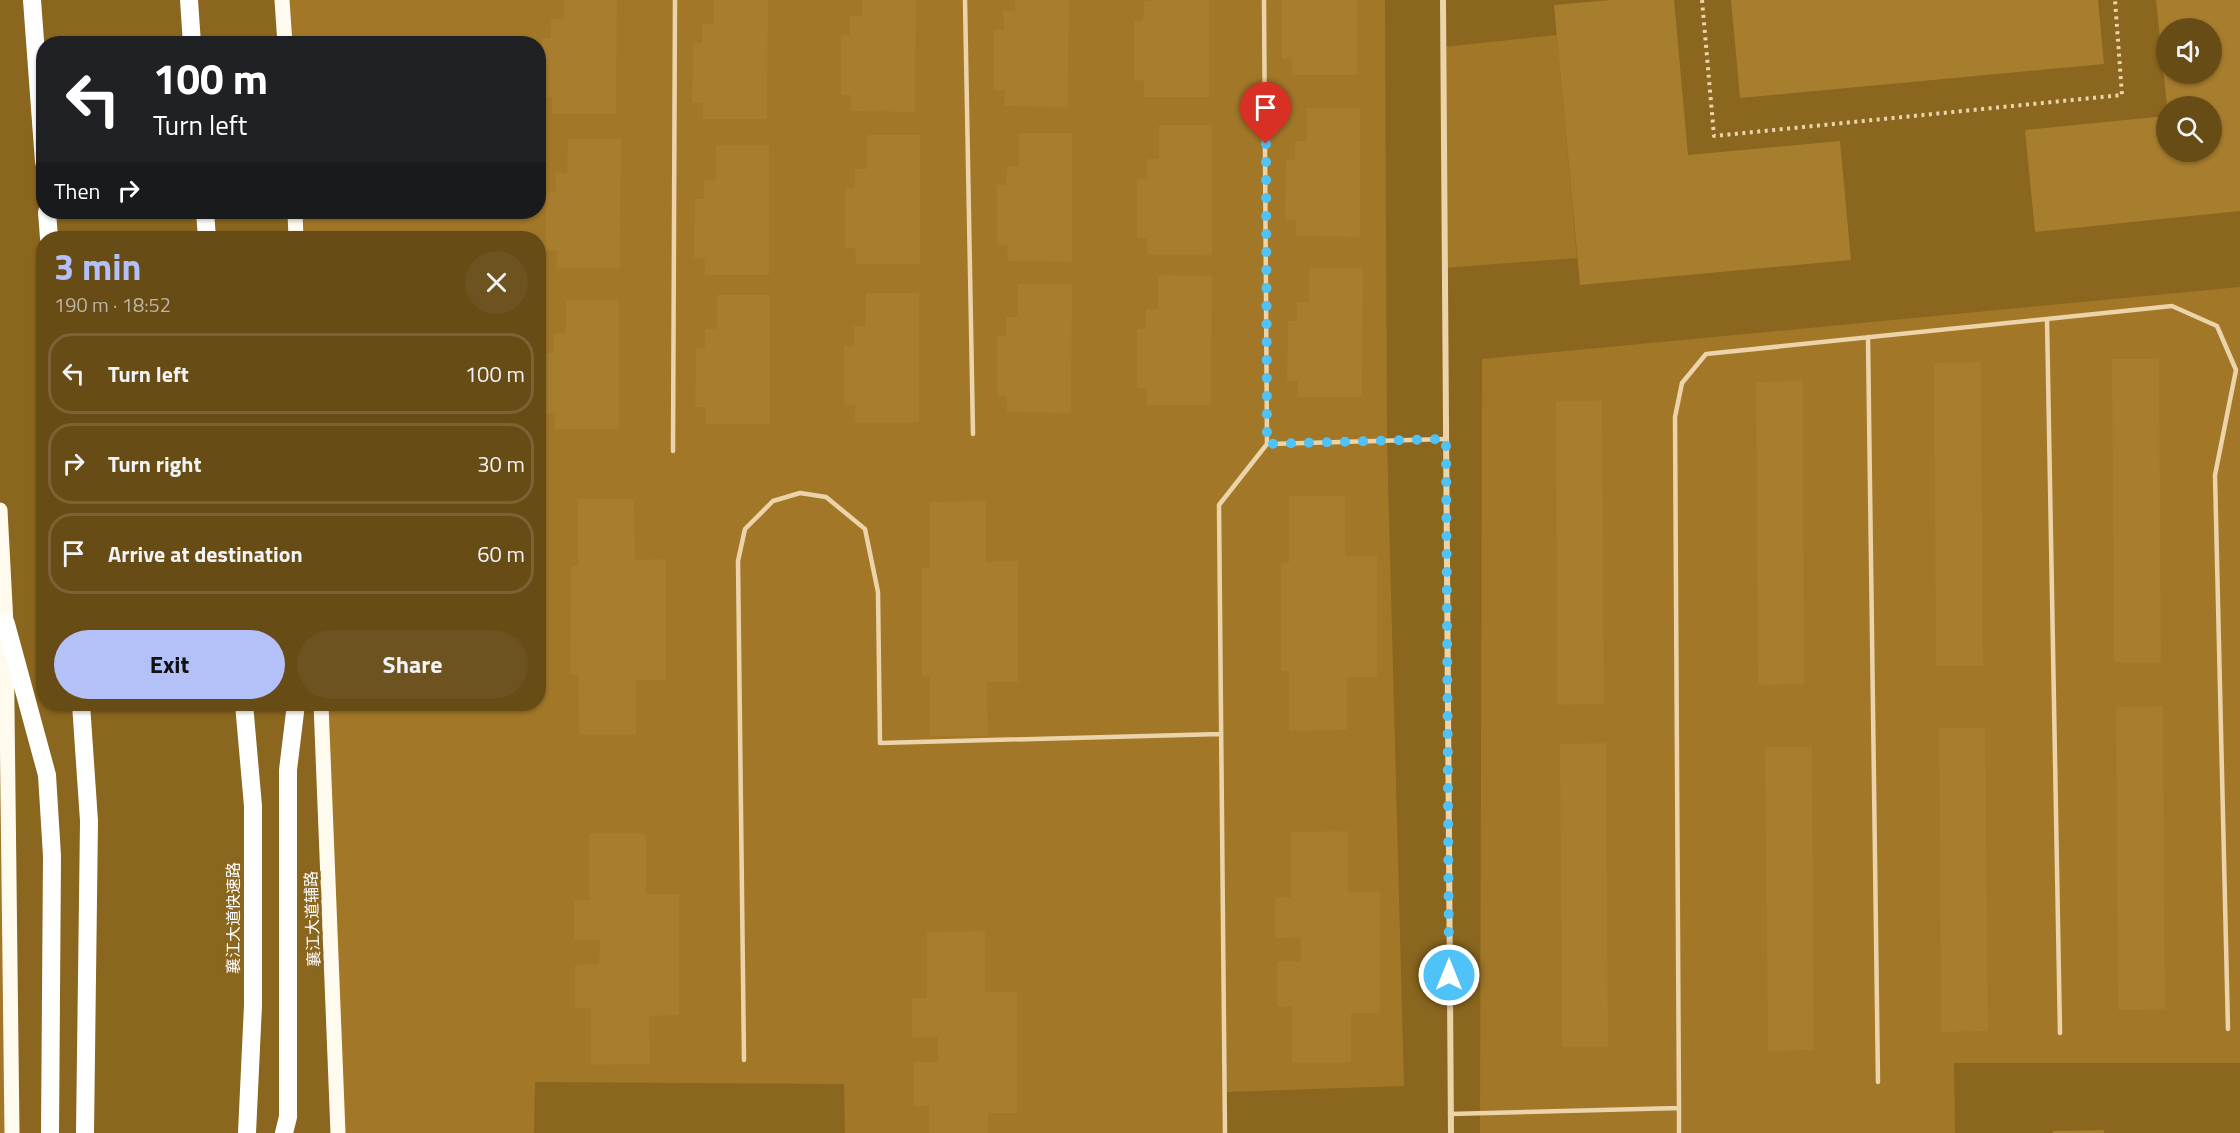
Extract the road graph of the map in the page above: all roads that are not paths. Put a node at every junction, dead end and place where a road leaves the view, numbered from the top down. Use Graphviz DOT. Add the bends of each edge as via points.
graph roads {
  1 [pos="32,0"];
  2 [pos="189,0"];
  3 [pos="282,0"];
  4 [pos="675,0"];
  5 [pos="966,0"];
  6 [pos="1264,0"];
  7 [pos="1443,0"];
  8 [pos="191,36"];
  9 [pos="284,36"];
  10 [pos="36,54"];
  11 [pos="2047,319"];
  12 [pos="1868,338"];
  13 [pos="973,434"];
  14 [pos="1446,439"];
  15 [pos="1267,444"];
  16 [pos="673,451"];
  17 [pos="0,510"];
  18 [pos="6,624"];
  19 [pos="81,711"];
  20 [pos="245,711"];
  21 [pos="295,711"];
  22 [pos="321,711"];
  23 [pos="1221,734"];
  24 [pos="2228,1029"];
  25 [pos="2060,1033"];
  26 [pos="744,1060"];
  27 [pos="1878,1082"];
  28 [pos="1679,1108"];
  29 [pos="1450,1114"];
  30 [pos="12,1133"];
  31 [pos="50,1133"];
  32 [pos="85,1133"];
  33 [pos="248,1133"];
  34 [pos="284,1133"];
  35 [pos="338,1133"];
  36 [pos="1225,1133"];
  37 [pos="1451,1133"];
  38 [pos="1679,1133"];
  1 -- 10 [label="highway"];
  2 -- 8 [label="highway"];
  3 -- 9 [label="main road"];
  4 -- 16 [label="lane"];
  5 -- 13 [label="lane"];
  6 -- 15 [label="lane"];
  7 -- 14 [label="street"];
  11 -- 12 [label="lane"];
  11 -- 24 [label="lane" via="2172,306 2217,326 2236,370 2215,475"];
  11 -- 25 [label="lane"];
  12 -- 27 [label="lane"];
  12 -- 28 [label="lane" via="1706,354 1682,383 1675,417"];
  14 -- 15 [label="lane"];
  14 -- 29 [label="street"];
  15 -- 23 [label="lane" via="1219,505"];
  17 -- 18 [label="main road"];
  18 -- 30 [label="main road"];
  18 -- 31 [label="highway" via="47,775 52,856"];
  19 -- 32 [label="highway" via="89,821"];
  20 -- 33 [label="highway, 襄江大道快速路" via="253,806 253,1005"];
  21 -- 34 [label="highway" via="288,770 288,1117"];
  22 -- 35 [label="main road, 襄江大道辅路"];
  23 -- 26 [label="lane" via="880,743 878,592 865,529 826,497 800,493 773,501 745,529 738,561"];
  23 -- 36 [label="lane"];
  28 -- 29 [label="lane"];
  28 -- 38 [label="lane"];
  29 -- 37 [label="street"];
}
